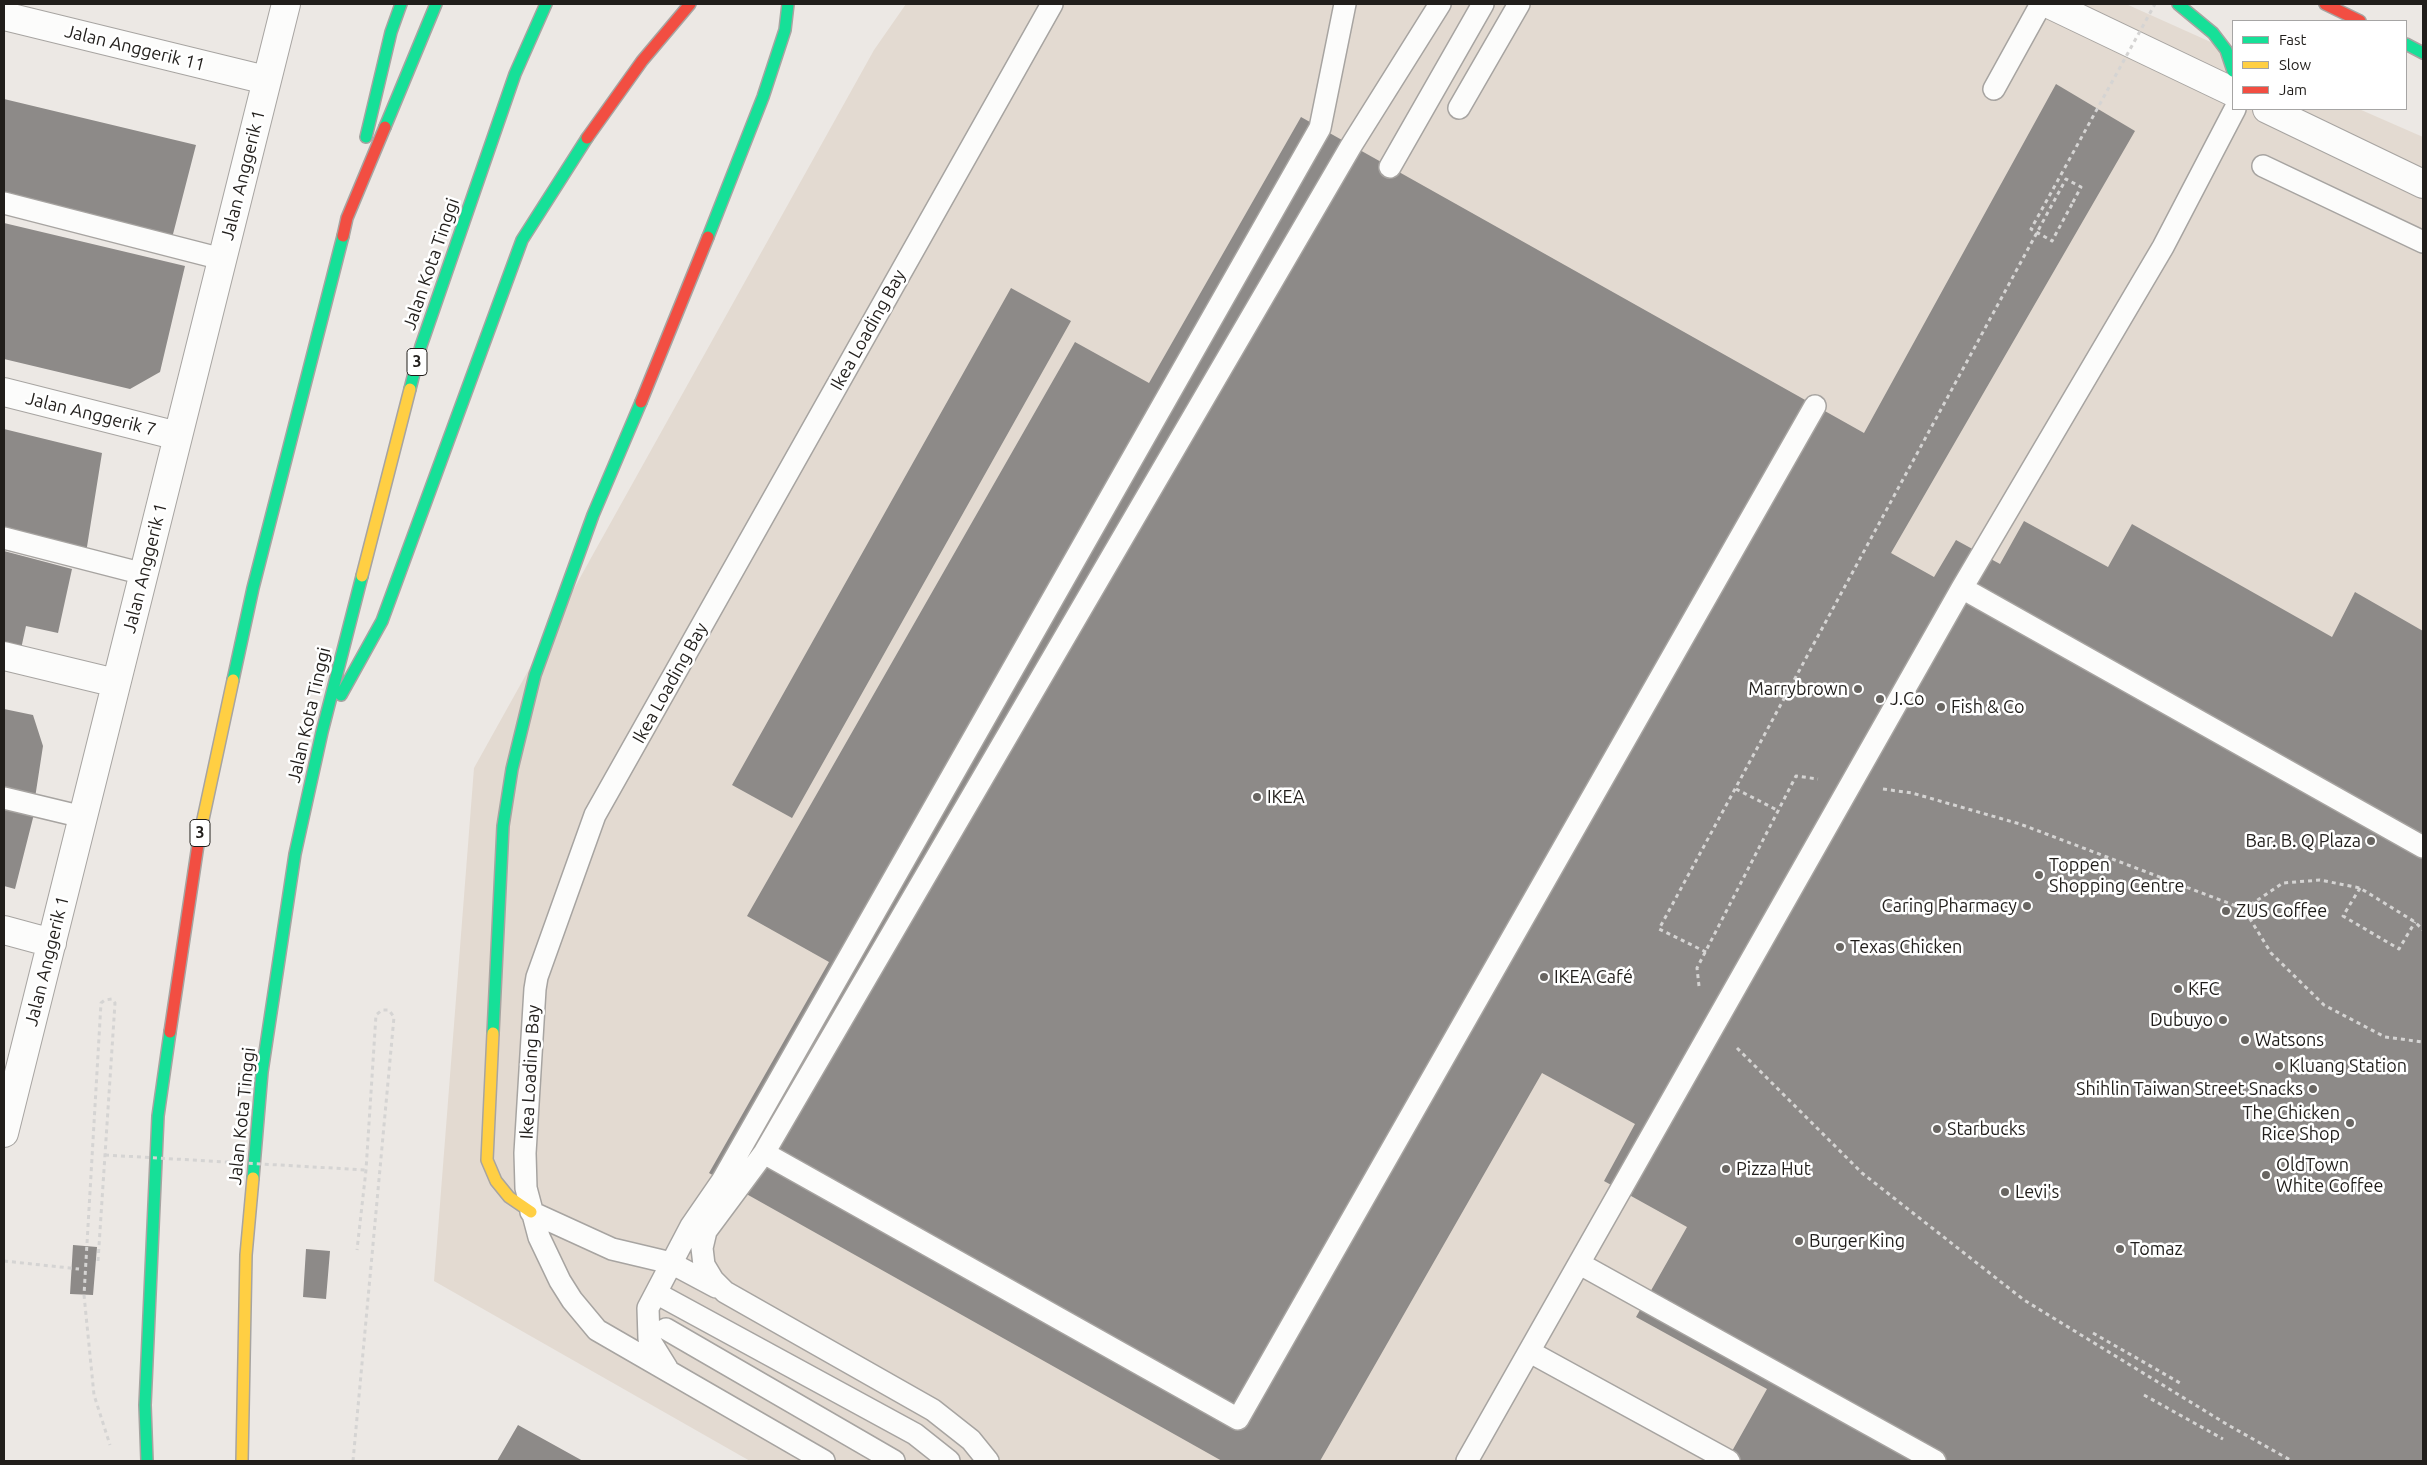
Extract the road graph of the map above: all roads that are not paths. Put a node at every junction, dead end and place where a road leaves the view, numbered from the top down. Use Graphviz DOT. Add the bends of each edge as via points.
graph roads {
  1 [pos="286,4"];
  2 [pos="401,4"];
  3 [pos="436,4"];
  4 [pos="546,4"];
  5 [pos="690,4"];
  6 [pos="788,4"];
  7 [pos="1052,4"];
  8 [pos="1345,4"];
  9 [pos="1440,4"];
  10 [pos="1483,4"];
  11 [pos="1519,4"];
  12 [pos="2041,4"];
  13 [pos="2049,4"];
  14 [pos="2178,4"];
  15 [pos="2325,4"];
  16 [pos="4,16"];
  17 [pos="2358,20"];
  18 [pos="2407,45"];
  19 [pos="2423,53"];
  20 [pos="2232,68"];
  21 [pos="266,80"];
  22 [pos="1994,88"];
  23 [pos="2232,92"];
  24 [pos="1460,108"];
  25 [pos="2234,110"];
  26 [pos="2269,110"];
  27 [pos="2263,166"];
  28 [pos="1390,167"];
  29 [pos="2423,184"];
  30 [pos="4,203"];
  31 [pos="347,218"];
  32 [pos="2423,242"];
  33 [pos="222,259"];
  34 [pos="4,392"];
  35 [pos="1815,406"];
  36 [pos="178,436"];
  37 [pos="4,538"];
  38 [pos="144,574"];
  39 [pos="1962,588"];
  40 [pos="4,656"];
  41 [pos="116,683"];
  42 [pos="322,732"];
  43 [pos="4,798"];
  44 [pos="83,818"];
  45 [pos="2423,847"];
  46 [pos="4,930"];
  47 [pos="52,943"];
  48 [pos="4,1133"];
  49 [pos="764,1153"];
  50 [pos="531,1212"];
  51 [pos="671,1263"];
  52 [pos="1580,1264"];
  53 [pos="725,1292"];
  54 [pos="656,1293"];
  55 [pos="666,1329"];
  56 [pos="1530,1352"];
  57 [pos="669,1371"];
  58 [pos="147,1461"];
  59 [pos="242,1461"];
  60 [pos="824,1461"];
  61 [pos="894,1461"];
  62 [pos="949,1461"];
  63 [pos="988,1461"];
  64 [pos="1467,1461"];
  65 [pos="1729,1461"];
  66 [pos="1935,1461"];
  1 -- 21 [label="street, Jalan Anggerik 1"];
  2 -- 31 [label="main road" via="391,32"];
  3 -- 31 [label="main road, 3"];
  4 -- 42 [label="main road, Jalan Kota Tinggi / 3" via="515,74 421,346"];
  5 -- 42 [label="main road" via="642,61 574,157 522,240 382,621"];
  6 -- 50 [label="main road" via="785,30 764,97 689,287 593,515 535,675 512,769 503,826 487,1160 509,1197"];
  7 -- 50 [label="lane, Ikea Loading Bay" via="595,816 537,977 525,1153 526,1188"];
  8 -- 51 [label="lane" via="1320,128 722,1181"];
  9 -- 49 [label="lane" via="1351,146"];
  10 -- 28 [label="lane"];
  11 -- 24 [label="lane"];
  12 -- 22 [label="lane"];
  13 -- 23 [label="street"];
  14 -- 20 [label="main road" via="2213,33 2226,50"];
  15 -- 17 [label="main road"];
  16 -- 21 [label="street, Jalan Anggerik 11"];
  18 -- 19 [label="main road"];
  21 -- 33 [label="street, Jalan Anggerik 1"];
  25 -- 39 [label="lane" via="2163,247"];
  26 -- 29 [label="street"];
  27 -- 32 [label="lane"];
  30 -- 33 [label="lane"];
  31 -- 58 [label="main road, 3" via="253,588 195,857 158,1116 145,1405"];
  33 -- 36 [label="street, Jalan Anggerik 1"];
  34 -- 36 [label="street, Jalan Anggerik 7"];
  35 -- 49 [label="lane" via="1238,1419"];
  36 -- 38 [label="street, Jalan Anggerik 1"];
  37 -- 38 [label="lane"];
  38 -- 41 [label="street, Jalan Anggerik 1"];
  39 -- 45 [label="lane"];
  39 -- 52 [label="lane"];
  40 -- 41 [label="street"];
  41 -- 44 [label="street, Jalan Anggerik 1"];
  42 -- 59 [label="main road, Jalan Kota Tinggi / 3" via="295,854 262,1072 246,1255"];
  43 -- 44 [label="lane"];
  44 -- 47 [label="street, Jalan Anggerik 1"];
  46 -- 47 [label="street"];
  47 -- 48 [label="street, Jalan Anggerik 1"];
  49 -- 53 [label="lane" via="706,1231 702,1248 704,1265"];
  50 -- 51 [label="lane" via="612,1249"];
  50 -- 57 [label="lane, Ikea Loading Bay" via="557,1274 585,1317 597,1330"];
  51 -- 53 [label="lane"];
  51 -- 54 [label="lane"];
  52 -- 56 [label="lane"];
  52 -- 66 [label="lane"];
  53 -- 63 [label="lane" via="933,1410 970,1440"];
  54 -- 57 [label="lane" via="648,1308 649,1339"];
  54 -- 62 [label="lane" via="915,1434"];
  55 -- 61 [label="lane"];
  56 -- 64 [label="lane"];
  56 -- 65 [label="lane"];
  57 -- 60 [label="lane, Ikea Loading Bay"];
}
